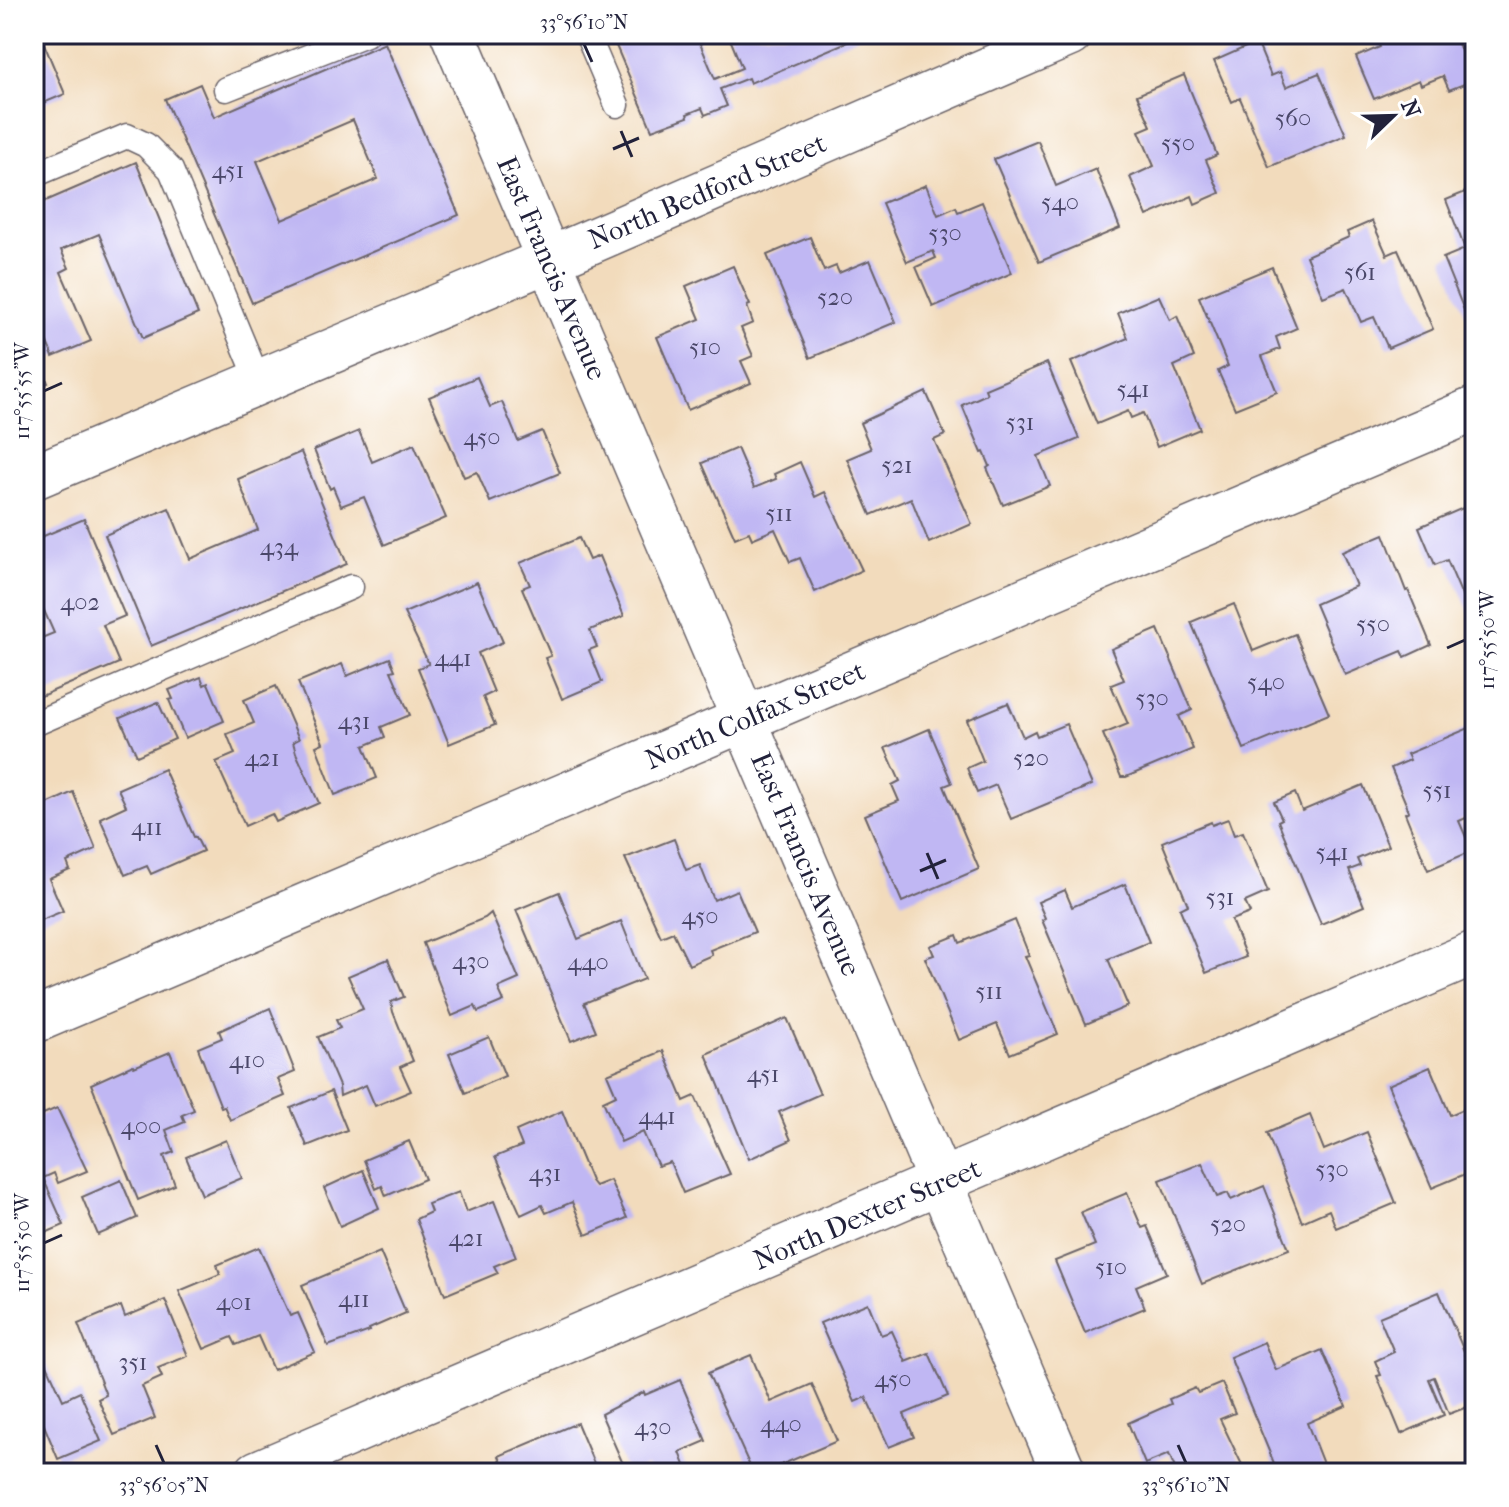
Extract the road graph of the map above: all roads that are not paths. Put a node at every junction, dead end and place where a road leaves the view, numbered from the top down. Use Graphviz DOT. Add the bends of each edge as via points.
graph roads {
  1 [pos="366,34"];
  2 [pos="453,34"];
  3 [pos="587,34"];
  4 [pos="1070,34"];
  5 [pos="226,89"];
  6 [pos="617,105"];
  7 [pos="34,175"];
  8 [pos="548,260"];
  9 [pos="259,382"];
  10 [pos="1475,409"];
  11 [pos="34,477"];
  12 [pos="351,587"];
  13 [pos="746,719"];
  14 [pos="34,724"];
  15 [pos="1475,953"];
  16 [pos="34,1021"];
  17 [pos="940,1183"];
  18 [pos="257,1473"];
  19 [pos="1064,1473"];
  1 -- 5 [label="lane"];
  2 -- 8 [label="street, East Francis Avenue"];
  3 -- 6 [label="lane"];
  4 -- 8 [label="street, North Bedford Street"];
  7 -- 9 [label="lane" via="127,136 146,145 171,170"];
  8 -- 9 [label="street, North Bedford Street"];
  8 -- 13 [label="street, East Francis Avenue"];
  9 -- 11 [label="street, North Bedford Street"];
  10 -- 13 [label="street, North Colfax Street"];
  12 -- 14 [label="lane"];
  13 -- 16 [label="street, North Colfax Street"];
  13 -- 17 [label="street, East Francis Avenue"];
  15 -- 17 [label="street, North Dexter Street"];
  17 -- 18 [label="street, North Dexter Street"];
  17 -- 19 [label="street, East Francis Avenue"];
}
